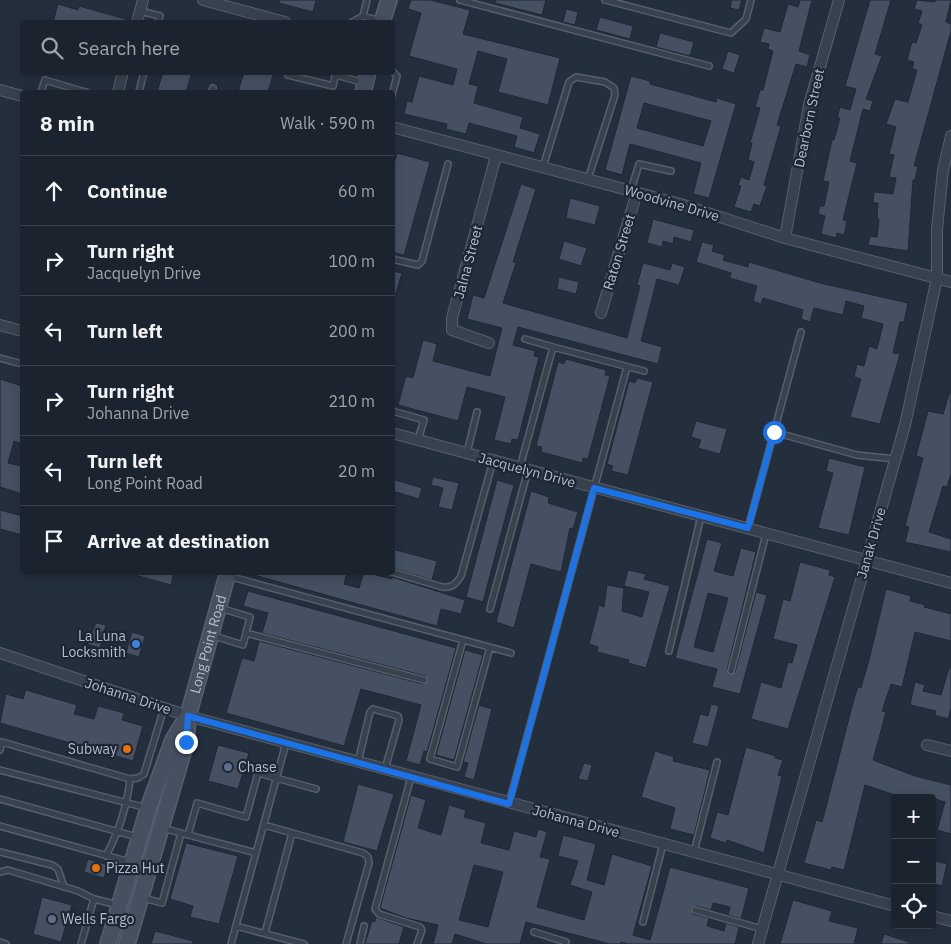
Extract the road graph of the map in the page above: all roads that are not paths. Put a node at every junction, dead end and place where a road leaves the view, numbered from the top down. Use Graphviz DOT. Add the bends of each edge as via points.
graph roads {
  1 [pos="143,0"];
  2 [pos="203,0"];
  3 [pos="367,0"];
  4 [pos="388,0"];
  5 [pos="460,0"];
  6 [pos="605,0"];
  7 [pos="751,0"];
  8 [pos="839,0"];
  9 [pos="140,11"];
  10 [pos="363,16"];
  11 [pos="138,20"];
  12 [pos="159,20"];
  13 [pos="278,20"];
  14 [pos="356,20"];
  15 [pos="376,20"];
  16 [pos="383,20"];
  17 [pos="709,66"];
  18 [pos="395,74"];
  19 [pos="123,75"];
  20 [pos="143,75"];
  21 [pos="288,75"];
  22 [pos="336,75"];
  23 [pos="339,75"];
  24 [pos="365,83"];
  25 [pos="0,90"];
  26 [pos="42,90"];
  27 [pos="72,90"];
  28 [pos="119,90"];
  29 [pos="140,90"];
  30 [pos="393,90"];
  31 [pos="20,95"];
  32 [pos="395,128"];
  33 [pos="951,136"];
  34 [pos="496,156"];
  35 [pos="448,164"];
  36 [pos="543,168"];
  37 [pos="671,172"];
  38 [pos="588,179"];
  39 [pos="634,191"];
  40 [pos="785,238"];
  41 [pos="395,259"];
  42 [pos="937,278"];
  43 [pos="951,282"];
  44 [pos="601,313"];
  45 [pos="0,325"];
  46 [pos="20,330"];
  47 [pos="801,332"];
  48 [pos="526,339"];
  49 [pos="489,343"];
  50 [pos="554,347"];
  51 [pos="0,358"];
  52 [pos="20,363"];
  53 [pos="627,367"];
  54 [pos="644,371"];
  55 [pos="395,412"];
  56 [pos="477,412"];
  57 [pos="774,432"];
  58 [pos="395,434"];
  59 [pos="418,440"];
  60 [pos="467,453"];
  61 [pos="896,459"];
  62 [pos="494,461"];
  63 [pos="524,469"];
  64 [pos="594,488"];
  65 [pos="701,516"];
  66 [pos="748,528"];
  67 [pos="766,534"];
  68 [pos="866,561"];
  69 [pos="395,573"];
  70 [pos="228,575"];
  71 [pos="232,575"];
  72 [pos="951,583"];
  73 [pos="218,608"];
  74 [pos="490,609"];
  75 [pos="246,633"];
  76 [pos="211,635"];
  77 [pos="463,640"];
  78 [pos="490,647"];
  79 [pos="669,651"];
  80 [pos="0,653"];
  81 [pos="511,653"];
  82 [pos="731,672"];
  83 [pos="424,680"];
  84 [pos="164,708"];
  85 [pos="188,716"];
  86 [pos="286,743"];
  87 [pos="927,745"];
  88 [pos="0,750"];
  89 [pos="951,751"];
  90 [pos="358,762"];
  91 [pos="717,762"];
  92 [pos="0,770"];
  93 [pos="385,770"];
  94 [pos="144,774"];
  95 [pos="411,777"];
  96 [pos="159,778"];
  97 [pos="276,778"];
  98 [pos="130,779"];
  99 [pos="316,789"];
  100 [pos="0,799"];
  101 [pos="128,803"];
  102 [pos="509,804"];
  103 [pos="148,808"];
  104 [pos="264,825"];
  105 [pos="0,826"];
  106 [pos="161,828"];
  107 [pos="119,832"];
  108 [pos="181,833"];
  109 [pos="292,833"];
  110 [pos="188,835"];
  111 [pos="139,837"];
  112 [pos="663,844"];
  113 [pos="0,852"];
  114 [pos="694,852"];
  115 [pos="256,853"];
  116 [pos="106,856"];
  117 [pos="130,863"];
  118 [pos="0,872"];
  119 [pos="777,874"];
  120 [pos="64,887"];
  121 [pos="140,898"];
  122 [pos="94,899"];
  123 [pos="891,905"];
  124 [pos="118,906"];
  125 [pos="695,910"];
  126 [pos="936,917"];
  127 [pos="951,921"];
  128 [pos="643,922"];
  129 [pos="236,926"];
  130 [pos="364,926"];
  131 [pos="762,929"];
  132 [pos="534,932"];
  133 [pos="265,933"];
  134 [pos="0,942"];
  135 [pos="566,943"];
  136 [pos="6,944"];
  137 [pos="81,944"];
  138 [pos="108,944"];
  139 [pos="127,944"];
  140 [pos="231,944"];
  141 [pos="304,944"];
  142 [pos="346,944"];
  143 [pos="360,944"];
  144 [pos="417,944"];
  145 [pos="573,944"];
  146 [pos="758,944"];
  1 -- 9 [label="street"];
  2 -- 13 [label="street"];
  3 -- 10 [label="lane"];
  4 -- 16 [label="main road"];
  5 -- 17 [label="lane"];
  6 -- 7 [label="lane" via="731,33 746,19"];
  8 -- 40 [label="street, Dearborn Street" via="809,106"];
  9 -- 11 [label="street"];
  9 -- 12 [label="lane" via="160,16"];
  10 -- 14 [label="lane"];
  10 -- 15 [label="lane"];
  18 -- 30 [label="lane"];
  19 -- 28 [label="street"];
  20 -- 29 [label="lane"];
  21 -- 22 [label="lane" via="332,86"];
  23 -- 24 [label="lane"];
  25 -- 31 [label="street"];
  26 -- 27 [label="lane" via="45,80"];
  32 -- 34 [label="street, Woodvine Drive"];
  33 -- 42 [label="street, Janak Drive" via="943,170 937,230"];
  34 -- 36 [label="street, Woodvine Drive"];
  34 -- 49 [label="street, Jalna Street" via="452,318 452,330"];
  35 -- 41 [label="lane" via="422,261 414,265"];
  36 -- 38 [label="street, Woodvine Drive"];
  36 -- 38 [label="lane" via="569,82 576,76 605,82 614,88 615,95"];
  37 -- 39 [label="lane" via="639,164"];
  38 -- 39 [label="street, Woodvine Drive"];
  39 -- 40 [label="street, Woodvine Drive"];
  39 -- 44 [label="street, Raton Street"];
  40 -- 42 [label="street, Woodvine Drive"];
  42 -- 43 [label="street, Woodvine Drive"];
  42 -- 61 [label="street, Janak Drive"];
  45 -- 46 [label="street"];
  47 -- 57 [label="lane"];
  48 -- 50 [label="lane"];
  50 -- 53 [label="lane"];
  50 -- 63 [label="lane"];
  51 -- 52 [label="lane"];
  53 -- 54 [label="lane"];
  53 -- 64 [label="lane"];
  55 -- 59 [label="lane" via="424,420"];
  56 -- 60 [label="lane"];
  57 -- 61 [label="lane" via="857,454"];
  57 -- 66 [label="lane"];
  58 -- 59 [label="street, Jacquelyn Drive"];
  59 -- 60 [label="street, Jacquelyn Drive"];
  60 -- 62 [label="street, Jacquelyn Drive"];
  61 -- 68 [label="street, Janak Drive"];
  62 -- 63 [label="street, Jacquelyn Drive"];
  62 -- 69 [label="lane" via="456,584 442,587"];
  63 -- 64 [label="street, Jacquelyn Drive"];
  63 -- 74 [label="lane"];
  64 -- 65 [label="street, Jacquelyn Drive"];
  64 -- 102 [label="lane"];
  65 -- 66 [label="street, Jacquelyn Drive"];
  65 -- 79 [label="lane"];
  66 -- 67 [label="street, Jacquelyn Drive"];
  67 -- 68 [label="street, Jacquelyn Drive"];
  67 -- 82 [label="lane"];
  68 -- 72 [label="street, Jacquelyn Drive"];
  68 -- 119 [label="street, Janak Drive"];
  70 -- 73 [label="main road, Long Point Road"];
  71 -- 77 [label="lane"];
  73 -- 75 [label="lane" via="250,617"];
  73 -- 76 [label="main road, Long Point Road"];
  75 -- 76 [label="lane" via="243,645"];
  75 -- 83 [label="lane"];
  76 -- 85 [label="main road, Long Point Road"];
  77 -- 78 [label="lane"];
  77 -- 78 [label="lane" via="430,758 457,767"];
  78 -- 81 [label="lane"];
  80 -- 84 [label="street, Johanna Drive"];
  84 -- 85 [label="street, Johanna Drive"];
  84 -- 94 [label="lane"];
  85 -- 86 [label="street, Johanna Drive"];
  85 -- 96 [label="main road, Long Point Road" via="173,740"];
  85 -- 106 [label="main road, Long Point Road" via="186,742"];
  86 -- 90 [label="street, Johanna Drive"];
  86 -- 97 [label="lane"];
  87 -- 89 [label="street"];
  88 -- 98 [label="lane" via="2,742"];
  90 -- 93 [label="street, Johanna Drive"];
  90 -- 93 [label="lane" via="370,712 374,709 398,716"];
  91 -- 114 [label="lane"];
  92 -- 101 [label="lane"];
  93 -- 95 [label="street, Johanna Drive"];
  94 -- 96 [label="lane"];
  94 -- 98 [label="lane"];
  95 -- 102 [label="street, Johanna Drive"];
  95 -- 144 [label="lane" via="375,909 379,914 420,927"];
  96 -- 103 [label="main road, Long Point Road"];
  97 -- 99 [label="lane"];
  97 -- 104 [label="lane"];
  97 -- 110 [label="lane" via="258,773 246,817 197,803"];
  98 -- 101 [label="lane"];
  100 -- 107 [label="lane"];
  101 -- 103 [label="lane"];
  101 -- 107 [label="lane"];
  102 -- 112 [label="street, Johanna Drive"];
  103 -- 111 [label="main road, Long Point Road"];
  104 -- 109 [label="lane"];
  104 -- 115 [label="lane"];
  105 -- 116 [label="lane"];
  106 -- 108 [label="lane"];
  106 -- 121 [label="main road, Long Point Road"];
  107 -- 111 [label="lane"];
  107 -- 116 [label="lane"];
  108 -- 110 [label="lane"];
  108 -- 121 [label="lane" via="162,903"];
  109 -- 133 [label="lane"];
  109 -- 142 [label="lane" via="368,857"];
  110 -- 115 [label="lane"];
  111 -- 117 [label="main road, Long Point Road"];
  112 -- 114 [label="street, Johanna Drive"];
  112 -- 128 [label="lane"];
  113 -- 120 [label="lane" via="52,865 58,869"];
  114 -- 119 [label="street, Johanna Drive"];
  115 -- 129 [label="lane"];
  116 -- 117 [label="lane"];
  117 -- 124 [label="main road, Long Point Road"];
  118 -- 120 [label="lane" via="8,870"];
  119 -- 123 [label="street, Johanna Drive"];
  119 -- 131 [label="street, Janak Drive"];
  120 -- 122 [label="lane"];
  121 -- 139 [label="main road, Long Point Road"];
  122 -- 124 [label="lane"];
  122 -- 137 [label="lane"];
  124 -- 138 [label="main road, Long Point Road"];
  125 -- 131 [label="lane"];
  126 -- 127 [label="street"];
  129 -- 133 [label="lane"];
  129 -- 140 [label="lane"];
  130 -- 143 [label="lane"];
  131 -- 146 [label="street, Janak Drive"];
  132 -- 135 [label="lane"];
  133 -- 141 [label="lane"];
  134 -- 136 [label="lane"];
  135 -- 145 [label="lane"];
}
